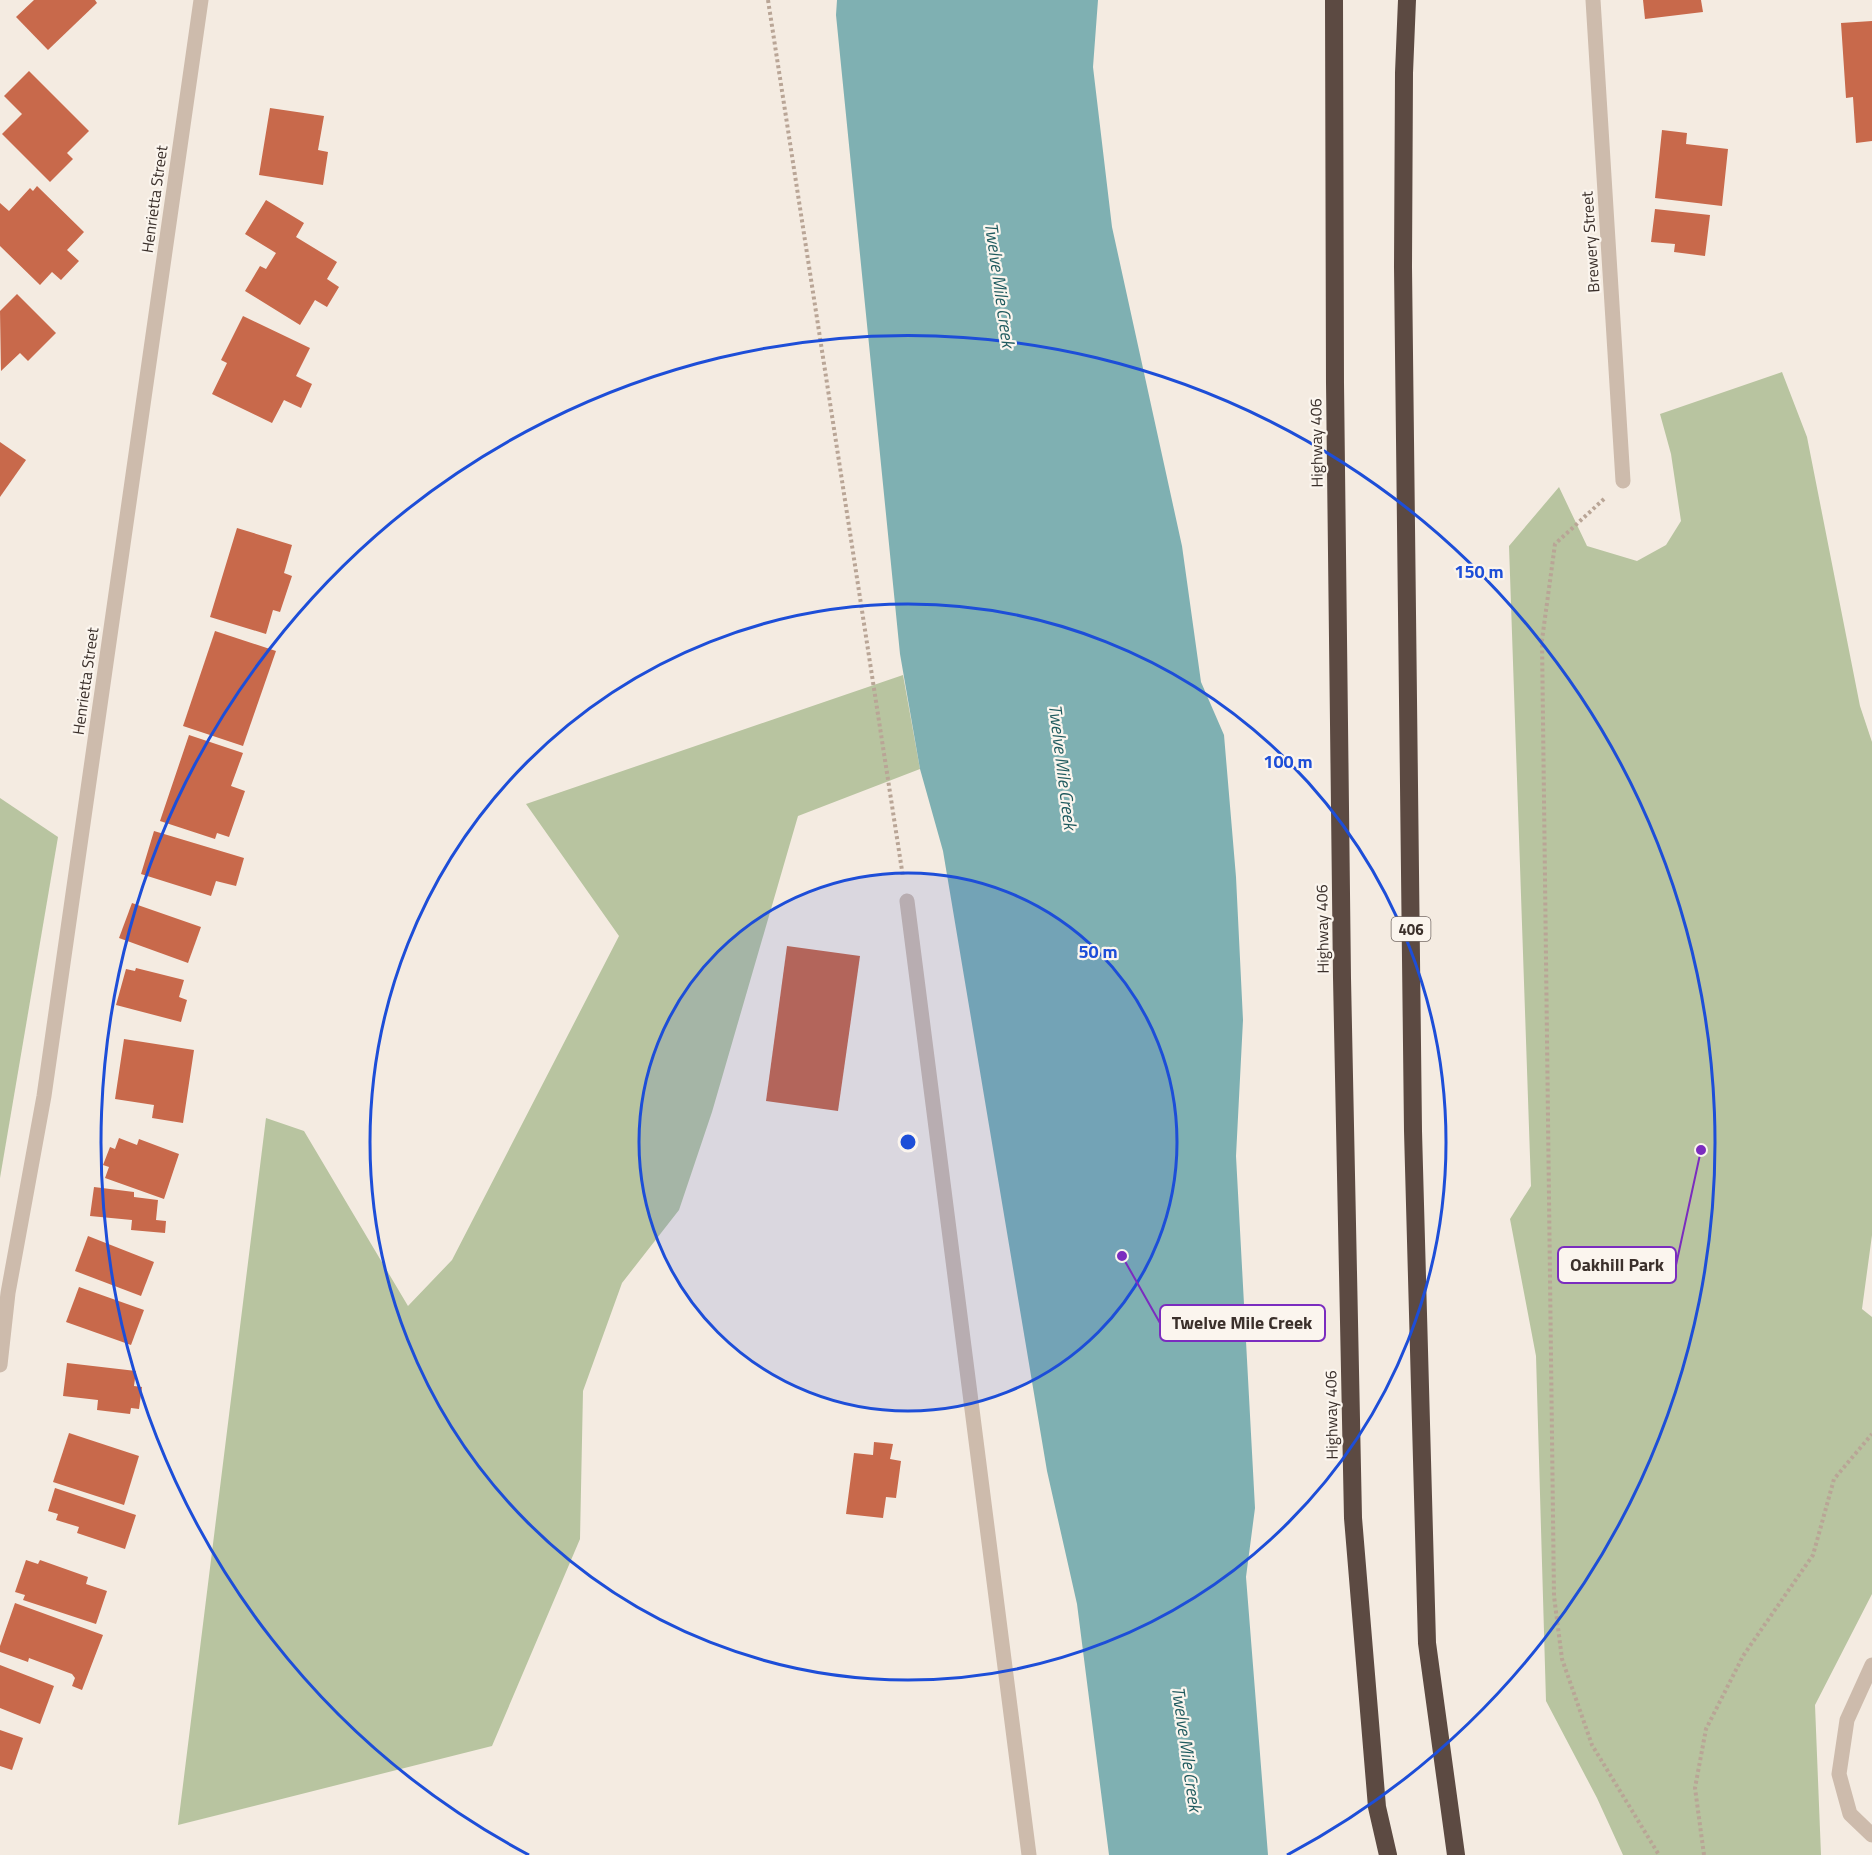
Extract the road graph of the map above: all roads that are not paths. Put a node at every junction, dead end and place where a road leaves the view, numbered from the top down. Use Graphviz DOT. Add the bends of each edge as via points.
graph roads {
  1 [pos="201,0"];
  2 [pos="1334,0"];
  3 [pos="1407,0"];
  4 [pos="1593,0"];
  5 [pos="1623,481"];
  6 [pos="907,901"];
  7 [pos="0,1365"];
  8 [pos="1872,1665"];
  9 [pos="1872,1835"];
  10 [pos="1029,1855"];
  11 [pos="1388,1855"];
  12 [pos="1456,1855"];
  1 -- 7 [label="street, Henrietta Street" via="44,1096 8,1293"];
  2 -- 11 [label="highway, Highway 406" via="1340,812 1353,1518 1377,1807"];
  3 -- 12 [label="highway, 406" via="1403,267 1413,1143 1427,1643"];
  4 -- 5 [label="street, Brewery Street"];
  6 -- 10 [label="street"];
  8 -- 9 [label="street" via="1846,1720 1839,1774 1850,1814"];
}
